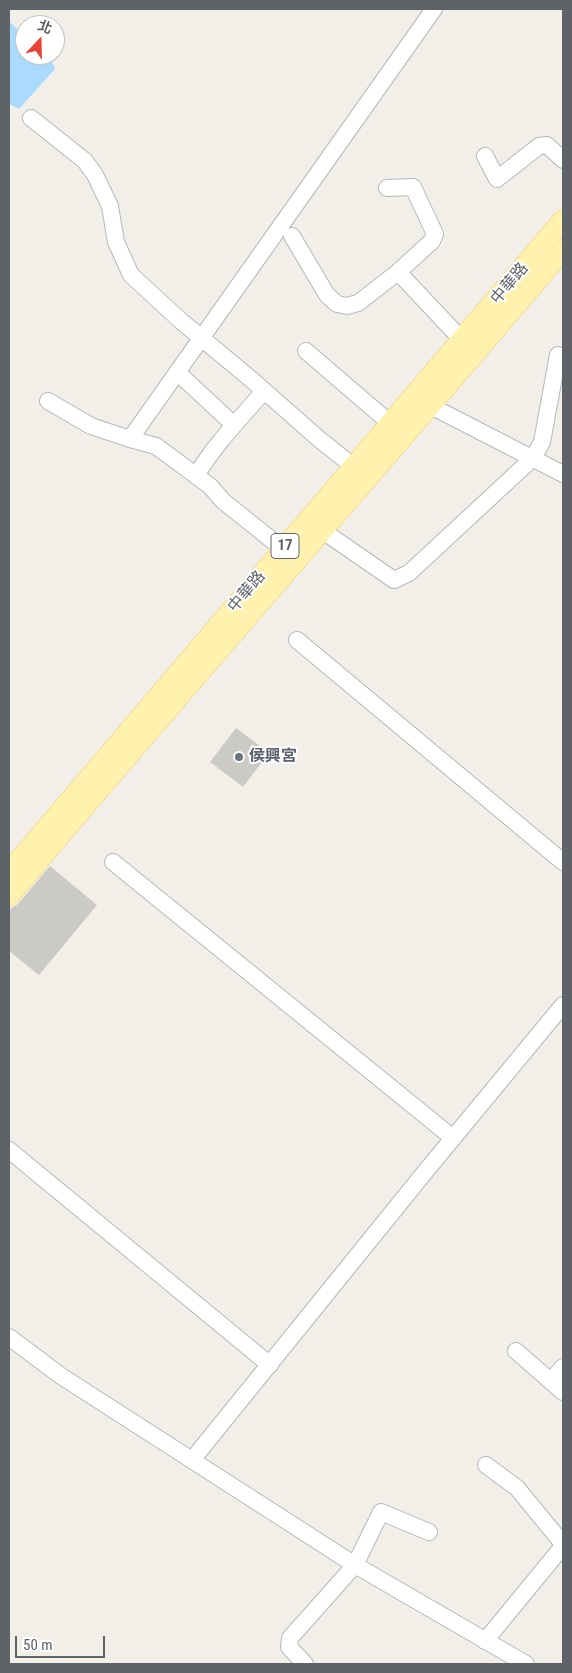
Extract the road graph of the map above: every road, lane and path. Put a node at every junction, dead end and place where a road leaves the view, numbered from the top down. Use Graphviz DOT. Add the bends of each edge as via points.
graph roads {
  1 [pos="434,9"];
  2 [pos="31,118"];
  3 [pos="485,156"];
  4 [pos="563,160"];
  5 [pos="387,188"];
  6 [pos="563,220"];
  7 [pos="292,236"];
  8 [pos="563,250"];
  9 [pos="398,272"];
  10 [pos="202,338"];
  11 [pos="462,340"];
  12 [pos="306,351"];
  13 [pos="558,355"];
  14 [pos="177,372"];
  15 [pos="264,391"];
  16 [pos="48,401"];
  17 [pos="423,402"];
  18 [pos="391,424"];
  19 [pos="234,425"];
  20 [pos="130,439"];
  21 [pos="533,458"];
  22 [pos="354,466"];
  23 [pos="563,474"];
  24 [pos="196,476"];
  25 [pos="323,531"];
  26 [pos="283,549"];
  27 [pos="297,640"];
  28 [pos="113,862"];
  29 [pos="563,862"];
  30 [pos="9,872"];
  31 [pos="9,896"];
  32 [pos="563,1004"];
  33 [pos="453,1138"];
  34 [pos="9,1150"];
  35 [pos="9,1337"];
  36 [pos="516,1351"];
  37 [pos="270,1365"];
  38 [pos="563,1367"];
  39 [pos="557,1386"];
  40 [pos="192,1460"];
  41 [pos="486,1465"];
  42 [pos="429,1532"];
  43 [pos="563,1545"];
  44 [pos="355,1565"];
  45 [pos="485,1641"];
  46 [pos="305,1664"];
  47 [pos="524,1664"];
  1 -- 10 [label="street"];
  2 -- 10 [label="street" via="85,161 95,176 110,206 116,242 131,275"];
  3 -- 4 [label="street" via="497,179 539,146 547,145"];
  5 -- 9 [label="street" via="413,187 435,234 432,241"];
  6 -- 11 [label="main road, 中華路 / 17"];
  7 -- 9 [label="street" via="327,295 337,304 358,303"];
  8 -- 17 [label="main road, 中華路 / 17"];
  9 -- 11 [label="street"];
  10 -- 14 [label="street"];
  10 -- 15 [label="street"];
  11 -- 17 [label="main road, 中華路 / 17"];
  12 -- 18 [label="street"];
  13 -- 21 [label="street" via="542,442"];
  14 -- 19 [label="street"];
  14 -- 20 [label="street"];
  15 -- 19 [label="street"];
  15 -- 22 [label="street"];
  16 -- 20 [label="street" via="91,426"];
  17 -- 18 [label="main road, 中華路 / 17"];
  17 -- 21 [label="street"];
  17 -- 25 [label="main road, 中華路 / 17"];
  18 -- 22 [label="main road, 中華路 / 17"];
  19 -- 24 [label="street"];
  20 -- 24 [label="street" via="156,446"];
  21 -- 23 [label="street"];
  21 -- 25 [label="street" via="409,573 394,580"];
  22 -- 26 [label="main road, 中華路 / 17"];
  24 -- 26 [label="street"];
  25 -- 31 [label="main road, 中華路 / 17"];
  26 -- 30 [label="main road, 中華路 / 17"];
  27 -- 29 [label="street"];
  28 -- 33 [label="street"];
  32 -- 33 [label="street"];
  33 -- 37 [label="street"];
  34 -- 37 [label="street"];
  35 -- 40 [label="street" via="61,1376"];
  36 -- 39 [label="street"];
  37 -- 40 [label="street"];
  38 -- 39 [label="street"];
  40 -- 44 [label="street"];
  41 -- 43 [label="street" via="517,1488"];
  42 -- 44 [label="street" via="381,1512"];
  43 -- 45 [label="street"];
  44 -- 45 [label="street"];
  44 -- 46 [label="street" via="290,1638 289,1647"];
  45 -- 47 [label="street"];
}
